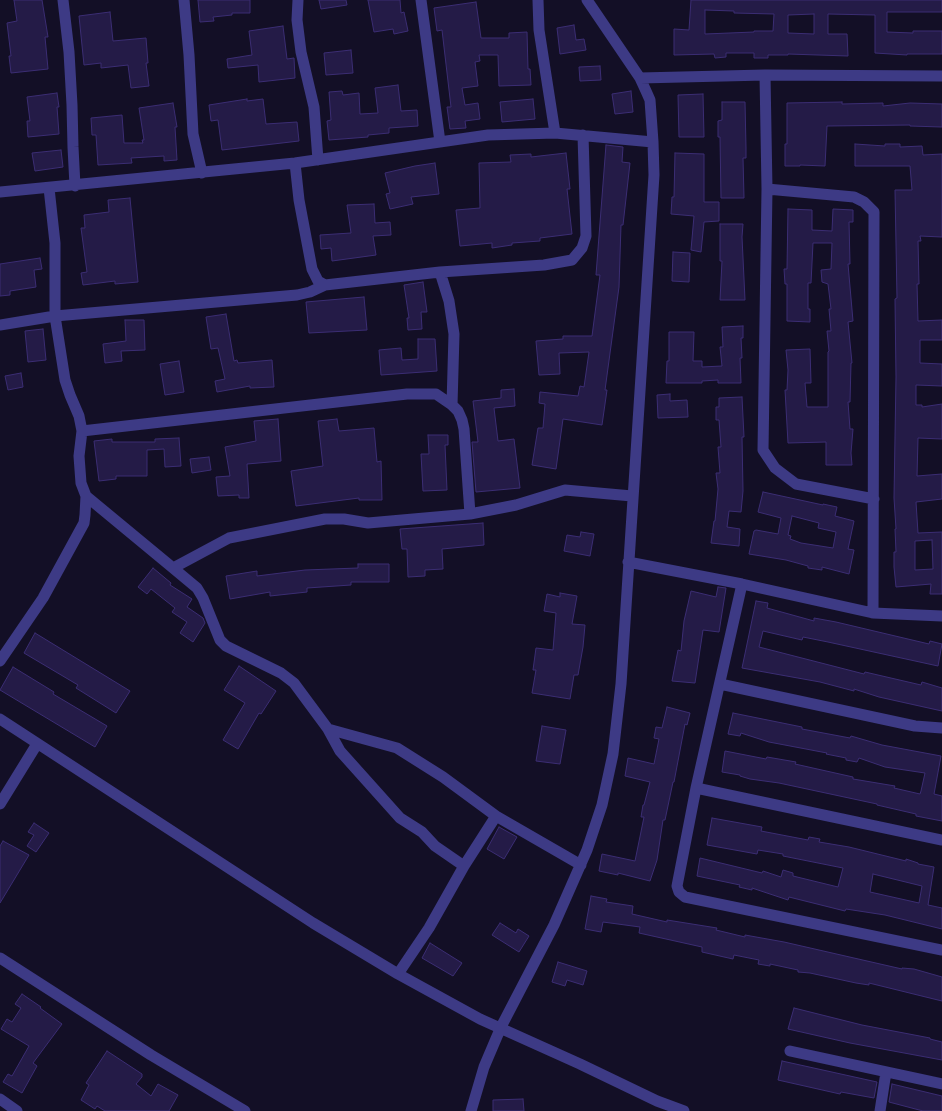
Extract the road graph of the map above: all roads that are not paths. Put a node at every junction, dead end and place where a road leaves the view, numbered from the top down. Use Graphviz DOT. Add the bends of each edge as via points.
graph roads {
  1 [pos="63,0"];
  2 [pos="184,0"];
  3 [pos="298,0"];
  4 [pos="421,0"];
  5 [pos="538,0"];
  6 [pos="587,0"];
  7 [pos="765,75"];
  8 [pos="942,76"];
  9 [pos="640,78"];
  10 [pos="555,133"];
  11 [pos="583,135"];
  12 [pos="440,142"];
  13 [pos="653,142"];
  14 [pos="318,160"];
  15 [pos="295,163"];
  16 [pos="202,172"];
  17 [pos="76,186"];
  18 [pos="49,188"];
  19 [pos="767,189"];
  20 [pos="0,192"];
  21 [pos="440,272"];
  22 [pos="325,285"];
  23 [pos="56,316"];
  24 [pos="0,325"];
  25 [pos="452,405"];
  26 [pos="82,431"];
  27 [pos="86,496"];
  28 [pos="632,496"];
  29 [pos="874,498"];
  30 [pos="470,514"];
  31 [pos="628,562"];
  32 [pos="173,568"];
  33 [pos="742,584"];
  34 [pos="873,613"];
  35 [pos="942,616"];
  36 [pos="0,660"];
  37 [pos="720,684"];
  38 [pos="0,719"];
  39 [pos="942,728"];
  40 [pos="328,729"];
  41 [pos="37,744"];
  42 [pos="696,788"];
  43 [pos="0,804"];
  44 [pos="496,816"];
  45 [pos="942,840"];
  46 [pos="581,865"];
  47 [pos="464,866"];
  48 [pos="942,950"];
  49 [pos="0,958"];
  50 [pos="398,974"];
  51 [pos="501,1027"];
  52 [pos="790,1051"];
  53 [pos="886,1072"];
  54 [pos="942,1084"];
  55 [pos="0,1099"];
  56 [pos="17,1111"];
  57 [pos="245,1111"];
  58 [pos="471,1111"];
  59 [pos="684,1111"];
  60 [pos="880,1111"];
  1 -- 17 [label="street" via="71,78"];
  2 -- 16 [label="street" via="193,134"];
  3 -- 14 [label="street" via="297,20 314,107"];
  4 -- 12 [label="street"];
  5 -- 10 [label="street" via="539,30"];
  6 -- 9 [label="street"];
  7 -- 8 [label="street"];
  7 -- 9 [label="street"];
  7 -- 19 [label="street"];
  9 -- 13 [label="street" via="650,100"];
  10 -- 11 [label="street"];
  10 -- 12 [label="street" via="488,135"];
  11 -- 13 [label="street"];
  11 -- 21 [label="street" via="586,236 582,248 572,260"];
  12 -- 14 [label="street"];
  13 -- 28 [label="street" via="654,175"];
  14 -- 15 [label="street"];
  15 -- 16 [label="street"];
  15 -- 22 [label="street" via="310,262 318,281"];
  16 -- 17 [label="street"];
  17 -- 18 [label="street"];
  18 -- 20 [label="street"];
  18 -- 23 [label="street" via="55,243"];
  19 -- 29 [label="street" via="762,450 775,468 796,484"];
  19 -- 29 [label="street" via="854,197 874,212"];
  21 -- 22 [label="street"];
  21 -- 25 [label="street" via="454,334"];
  22 -- 23 [label="street" via="297,295"];
  23 -- 24 [label="street"];
  23 -- 26 [label="street" via="65,380 80,416"];
  25 -- 26 [label="street" via="436,394 406,394"];
  25 -- 30 [label="street" via="458,411 464,429"];
  26 -- 27 [label="street" via="81,483"];
  27 -- 32 [label="street"];
  27 -- 36 [label="street" via="84,523 43,598"];
  28 -- 30 [label="street" via="565,490 516,505"];
  28 -- 31 [label="street"];
  29 -- 34 [label="street"];
  30 -- 32 [label="street" via="368,523 325,519 229,538"];
  31 -- 33 [label="street"];
  31 -- 46 [label="street" via="621,684 613,754 602,805"];
  32 -- 40 [label="street" via="197,588 220,640 294,683"];
  33 -- 34 [label="street"];
  33 -- 37 [label="street"];
  34 -- 35 [label="street"];
  37 -- 39 [label="street" via="915,726"];
  37 -- 42 [label="street"];
  38 -- 41 [label="street"];
  40 -- 44 [label="street" via="397,748"];
  40 -- 47 [label="street" via="340,751 400,818"];
  41 -- 43 [label="street"];
  41 -- 50 [label="street" via="306,919"];
  42 -- 45 [label="street"];
  42 -- 48 [label="street" via="677,886 685,897"];
  44 -- 46 [label="street"];
  44 -- 47 [label="street"];
  46 -- 51 [label="street"];
  47 -- 50 [label="street"];
  49 -- 57 [label="street"];
  50 -- 51 [label="street"];
  51 -- 58 [label="street" via="484,1067"];
  51 -- 59 [label="street"];
  52 -- 53 [label="street"];
  53 -- 54 [label="street"];
  53 -- 60 [label="street"];
  55 -- 56 [label="street"];
}
